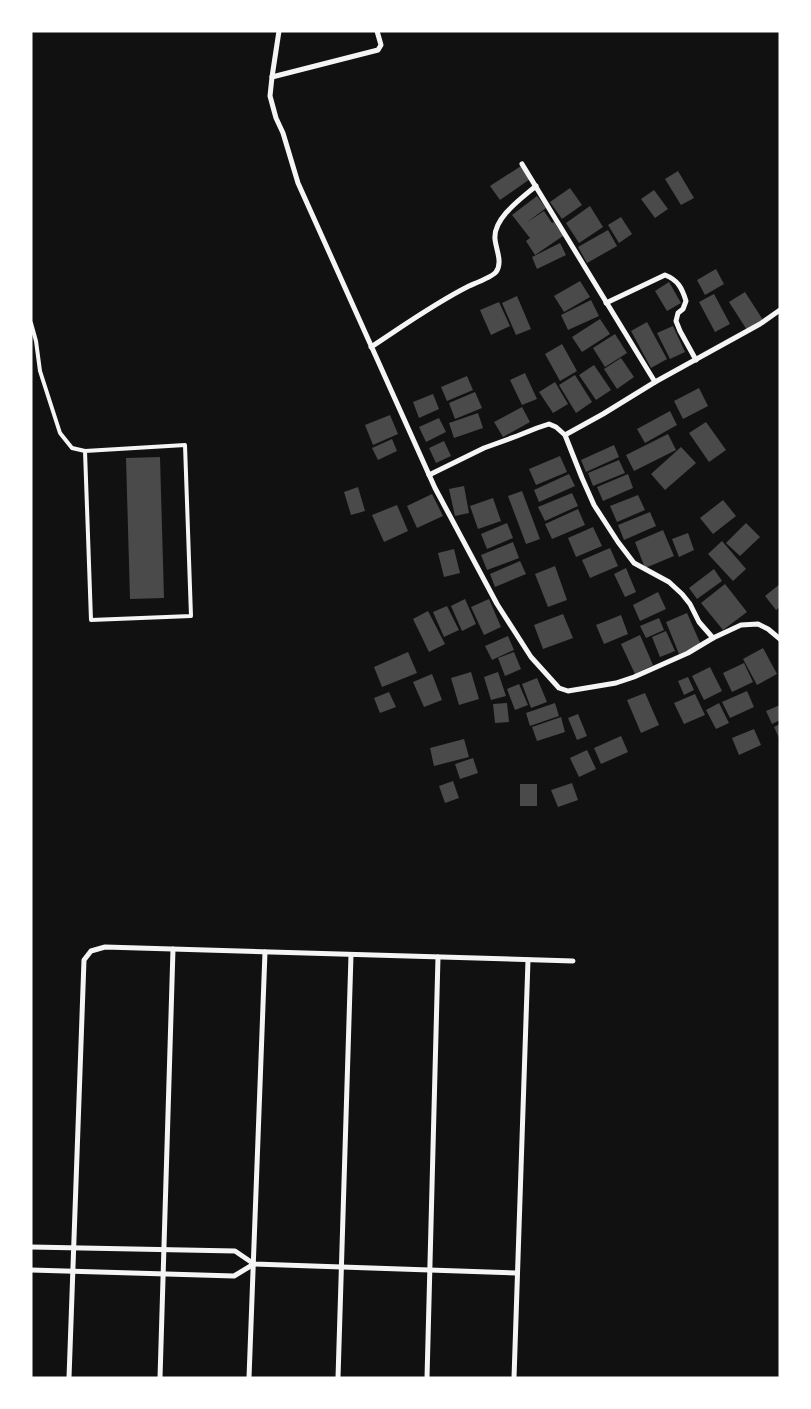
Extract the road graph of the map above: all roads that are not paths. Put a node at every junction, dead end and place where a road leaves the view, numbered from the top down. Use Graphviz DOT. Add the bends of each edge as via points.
graph roads {
  1 [pos="279,31"];
  2 [pos="378,31"];
  3 [pos="272,77"];
  4 [pos="522,164"];
  5 [pos="536,186"];
  6 [pos="606,303"];
  7 [pos="780,310"];
  8 [pos="31,323"];
  9 [pos="371,347"];
  10 [pos="696,360"];
  11 [pos="655,382"];
  12 [pos="566,435"];
  13 [pos="85,451"];
  14 [pos="429,475"];
  15 [pos="713,638"];
  16 [pos="780,639"];
  17 [pos="173,949"];
  18 [pos="265,952"];
  19 [pos="351,954"];
  20 [pos="438,957"];
  21 [pos="528,960"];
  22 [pos="573,961"];
  23 [pos="31,1247"];
  24 [pos="73,1248"];
  25 [pos="164,1250"];
  26 [pos="254,1264"];
  27 [pos="342,1267"];
  28 [pos="31,1270"];
  29 [pos="430,1270"];
  30 [pos="73,1271"];
  31 [pos="517,1273"];
  32 [pos="163,1274"];
  33 [pos="69,1378"];
  34 [pos="160,1378"];
  35 [pos="249,1378"];
  36 [pos="338,1378"];
  37 [pos="427,1378"];
  38 [pos="514,1378"];
  1 -- 3 [label="street"];
  2 -- 3 [label="street" via="381,45 378,50"];
  3 -- 9 [label="street" via="270,96 298,182"];
  4 -- 5 [label="street"];
  5 -- 6 [label="street"];
  5 -- 9 [label="street" via="506,212 496,229 500,264 495,274 446,298"];
  6 -- 10 [label="street" via="665,275 674,278 686,301 676,320"];
  6 -- 11 [label="street"];
  7 -- 10 [label="street"];
  8 -- 13 [label="lane" via="40,371 60,433 72,448"];
  9 -- 14 [label="street"];
  10 -- 11 [label="street"];
  11 -- 12 [label="street"];
  12 -- 14 [label="street" via="549,424 484,448"];
  12 -- 15 [label="street" via="594,505 618,542 634,563 669,582 682,594"];
  13 -- 13 [label="lane" via="91,620 191,616 185,445"];
  14 -- 15 [label="street" via="497,604 531,657 559,688 568,691 616,683 688,653"];
  15 -- 16 [label="street" via="742,625 758,624"];
  17 -- 18 [label="street"];
  17 -- 24 [label="street" via="105,947 91,951 84,960"];
  17 -- 25 [label="street"];
  18 -- 19 [label="street"];
  18 -- 26 [label="street"];
  19 -- 20 [label="street"];
  19 -- 27 [label="street"];
  20 -- 21 [label="street"];
  20 -- 29 [label="street"];
  21 -- 22 [label="street"];
  21 -- 31 [label="street"];
  23 -- 24 [label="street"];
  24 -- 25 [label="street"];
  24 -- 30 [label="street"];
  25 -- 26 [label="street" via="235,1251"];
  25 -- 32 [label="street"];
  26 -- 27 [label="street"];
  26 -- 32 [label="street" via="234,1276"];
  26 -- 35 [label="street"];
  27 -- 29 [label="street"];
  27 -- 36 [label="street"];
  28 -- 30 [label="street"];
  29 -- 31 [label="street"];
  29 -- 37 [label="street"];
  30 -- 32 [label="street"];
  30 -- 33 [label="street"];
  31 -- 38 [label="street"];
  32 -- 34 [label="street"];
}
